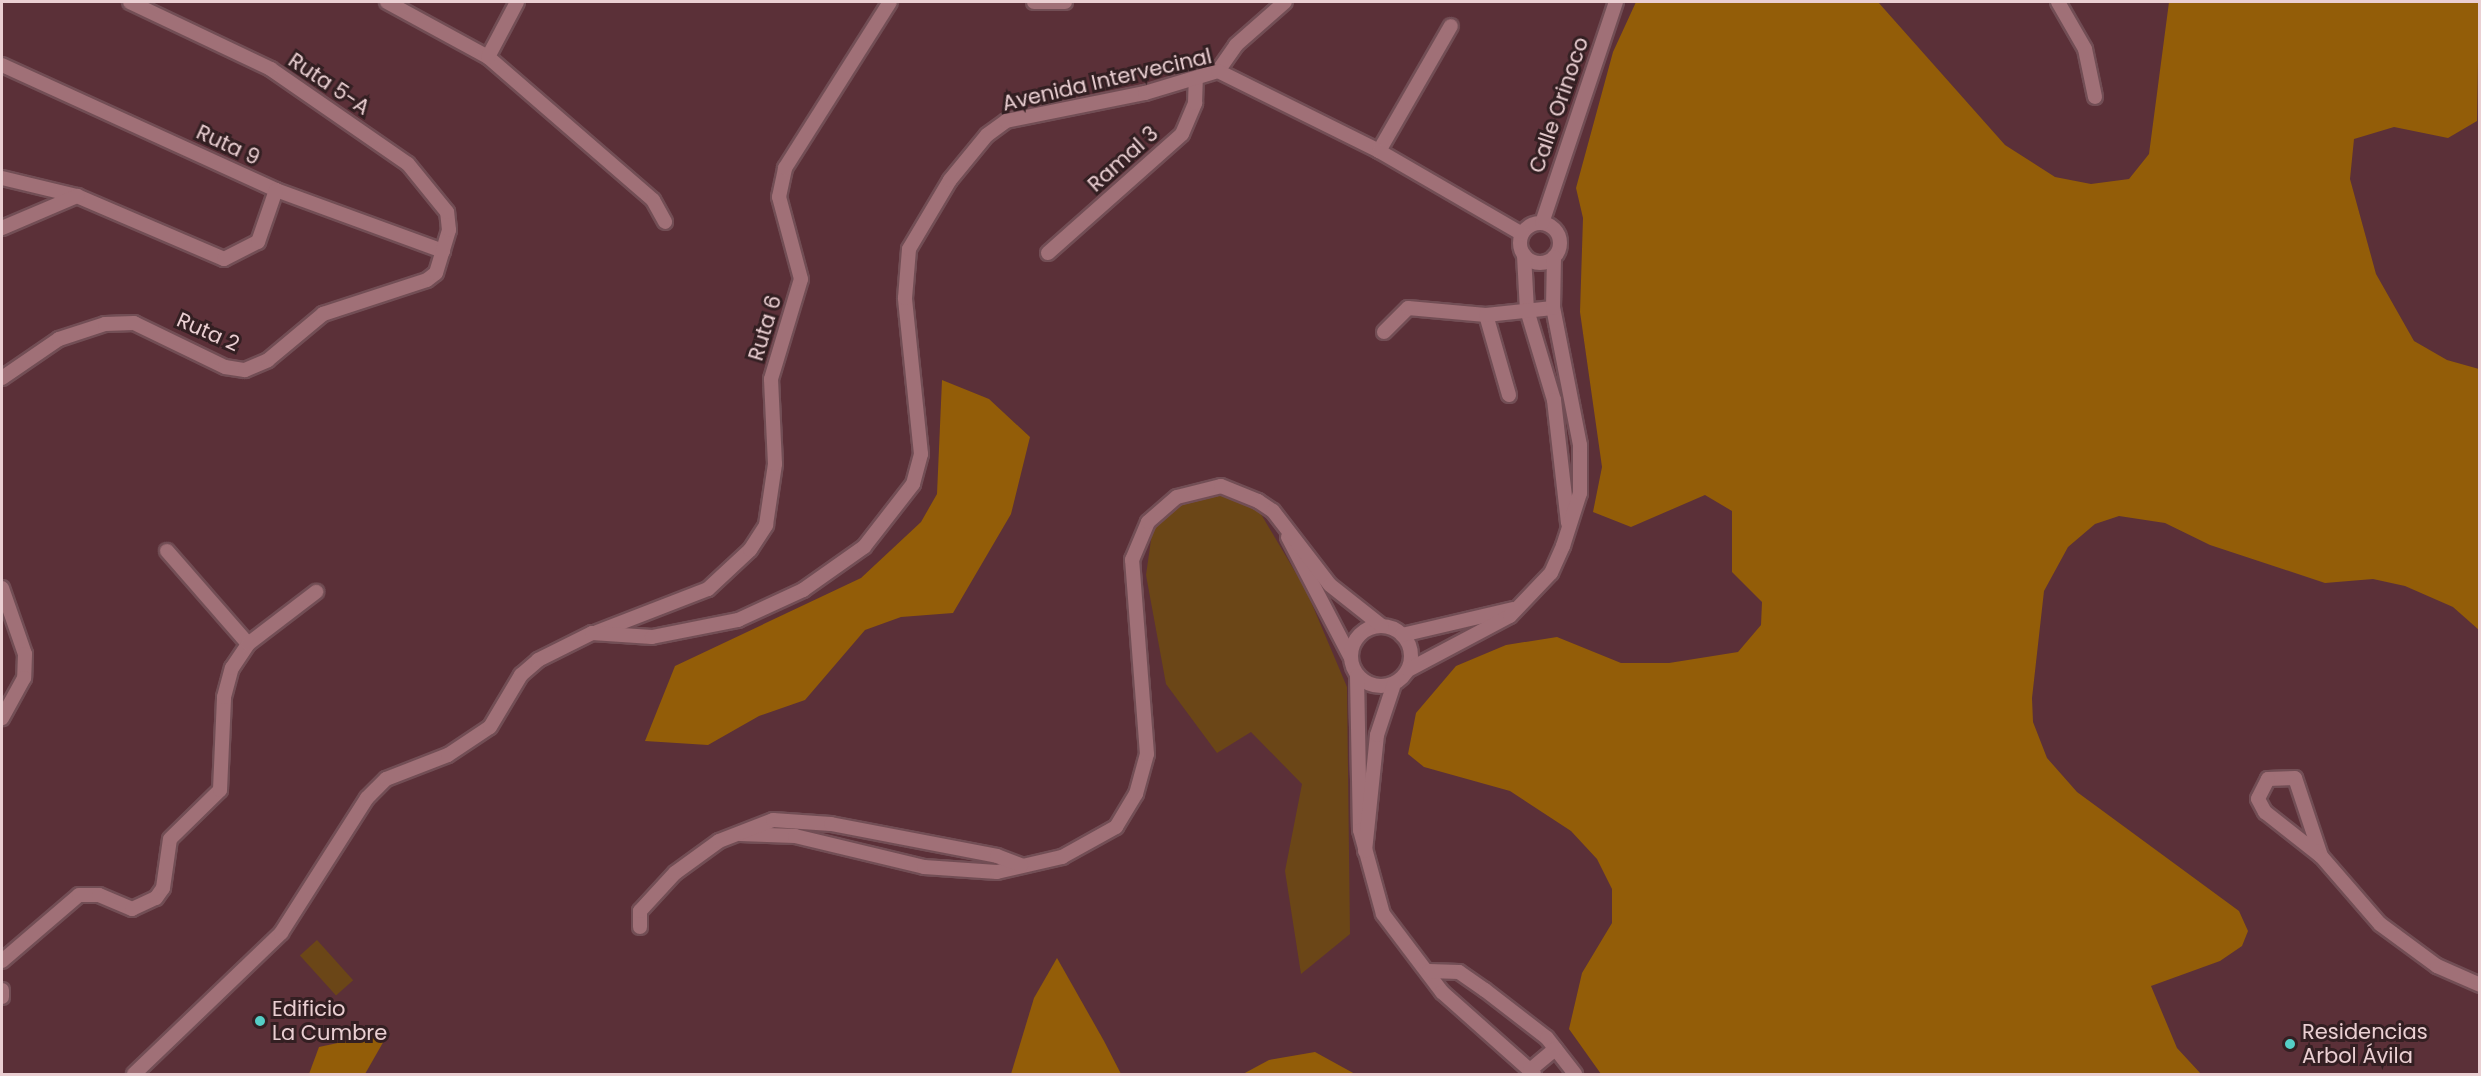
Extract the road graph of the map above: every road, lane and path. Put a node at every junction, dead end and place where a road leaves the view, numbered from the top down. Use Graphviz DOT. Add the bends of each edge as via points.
graph roads {
  1 [pos="130,2"];
  2 [pos="387,2"];
  3 [pos="517,2"];
  4 [pos="890,2"];
  5 [pos="1034,2"];
  6 [pos="1065,2"];
  7 [pos="1285,2"];
  8 [pos="1616,2"];
  9 [pos="2058,2"];
  10 [pos="1451,26"];
  11 [pos="488,57"];
  12 [pos="2,65"];
  13 [pos="1218,71"];
  14 [pos="1196,79"];
  15 [pos="2095,97"];
  16 [pos="1379,151"];
  17 [pos="2,178"];
  18 [pos="276,190"];
  19 [pos="77,196"];
  20 [pos="665,222"];
  21 [pos="1542,223"];
  22 [pos="2,228"];
  23 [pos="1522,234"];
  24 [pos="443,251"];
  25 [pos="1048,253"];
  26 [pos="1524,255"];
  27 [pos="1554,257"];
  28 [pos="1553,308"];
  29 [pos="1527,310"];
  30 [pos="1486,315"];
  31 [pos="1384,332"];
  32 [pos="2,378"];
  33 [pos="1509,395"];
  34 [pos="1580,446"];
  35 [pos="1557,447"];
  36 [pos="1568,523"];
  37 [pos="1284,527"];
  38 [pos="167,551"];
  39 [pos="2,588"];
  40 [pos="316,592"];
  41 [pos="1518,608"];
  42 [pos="1382,626"];
  43 [pos="592,633"];
  44 [pos="1402,634"];
  45 [pos="248,644"];
  46 [pos="1351,658"];
  47 [pos="1408,670"];
  48 [pos="1357,675"];
  49 [pos="1394,684"];
  50 [pos="2,717"];
  51 [pos="740,834"];
  52 [pos="898,837"];
  53 [pos="1363,856"];
  54 [pos="2321,856"];
  55 [pos="892,862"];
  56 [pos="1021,865"];
  57 [pos="640,927"];
  58 [pos="2,962"];
  59 [pos="1429,971"];
  60 [pos="2480,985"];
  61 [pos="2,990"];
  62 [pos="2,997"];
  63 [pos="1555,1049"];
  64 [pos="1532,1072"];
  65 [pos="134,1074"];
  66 [pos="1575,1074"];
  1 -- 24 [label="street, Ruta 5-A" via="271,69 408,164 447,212"];
  2 -- 11 [label="street"];
  3 -- 11 [label="street"];
  4 -- 43 [label="street, Ruta 6" via="785,168 779,197 801,279 771,379 775,464 766,525 750,550 708,589"];
  5 -- 6 [label="street"];
  7 -- 13 [label="street" via="1236,45"];
  8 -- 21 [label="street, Calle Orinoco"];
  9 -- 15 [label="street" via="2085,49"];
  10 -- 16 [label="street"];
  11 -- 20 [label="street" via="653,200"];
  12 -- 18 [label="street, Ruta 9"];
  13 -- 14 [label="street, Avenida Intervecinal"];
  13 -- 16 [label="street, Avenida Intervecinal"];
  14 -- 25 [label="street, Ramal 3" via="1195,103 1182,134"];
  14 -- 43 [label="street, Avenida Intervecinal" via="1006,121 987,135 950,180 909,249 906,273 921,454 913,484 864,547 803,590 738,620 652,637"];
  16 -- 23 [label="street, Avenida Intervecinal"];
  17 -- 19 [label="street"];
  18 -- 19 [label="street" via="258,242 224,259"];
  18 -- 24 [label="street, Ruta 9"];
  19 -- 22 [label="street"];
  21 -- 23 [label="street"];
  21 -- 27 [label="street" via="1558,233"];
  23 -- 26 [label="street"];
  24 -- 32 [label="street, Ruta 2" via="427,280 323,314 268,360 245,370 225,366 134,323 105,324 59,339"];
  26 -- 27 [label="street" via="1539,263"];
  26 -- 29 [label="street"];
  27 -- 28 [label="street"];
  28 -- 29 [label="street"];
  28 -- 34 [label="street"];
  29 -- 30 [label="street"];
  29 -- 35 [label="street" via="1554,400"];
  30 -- 31 [label="street" via="1408,308"];
  30 -- 33 [label="street"];
  34 -- 35 [label="street" via="1569,453"];
  34 -- 36 [label="street" via="1580,493"];
  35 -- 36 [label="street"];
  36 -- 41 [label="street" via="1551,573"];
  37 -- 42 [label="street" via="1330,585"];
  37 -- 46 [label="street"];
  37 -- 56 [label="street" via="1258,501 1221,486 1177,497 1148,522 1129,580 1147,736 1139,788 1123,818 1100,838 1062,857"];
  38 -- 45 [label="street"];
  39 -- 50 [label="street" via="25,654 24,678"];
  40 -- 45 [label="street"];
  41 -- 44 [label="street"];
  41 -- 47 [label="street" via="1497,626"];
  42 -- 44 [label="street"];
  42 -- 46 [label="street" via="1362,632"];
  43 -- 65 [label="street, Avenida Intervecinal" via="555,650 521,675 489,727 466,745 386,779 351,821 281,933"];
  44 -- 47 [label="street" via="1411,650"];
  45 -- 58 [label="street" via="232,668 224,697 220,790 170,839 163,888 156,898 132,909 99,895 79,895"];
  46 -- 48 [label="street"];
  47 -- 49 [label="street"];
  48 -- 49 [label="street" via="1373,686"];
  48 -- 53 [label="street"];
  49 -- 53 [label="street" via="1377,735 1371,828"];
  51 -- 52 [label="street" via="773,820 796,820"];
  51 -- 55 [label="street" via="795,836"];
  51 -- 57 [label="street" via="719,841 675,873 640,911"];
  52 -- 55 [label="street"];
  52 -- 56 [label="street"];
  53 -- 59 [label="street" via="1383,914"];
  54 -- 54 [label="street" via="2295,778 2268,779 2258,799 2265,813"];
  54 -- 60 [label="street" via="2380,924 2437,966"];
  55 -- 56 [label="street" via="997,872"];
  59 -- 63 [label="street" via="1459,972 1530,1023"];
  59 -- 64 [label="street" via="1442,992"];
  61 -- 62 [label="street"];
  63 -- 64 [label="street"];
  63 -- 66 [label="street"];
}
